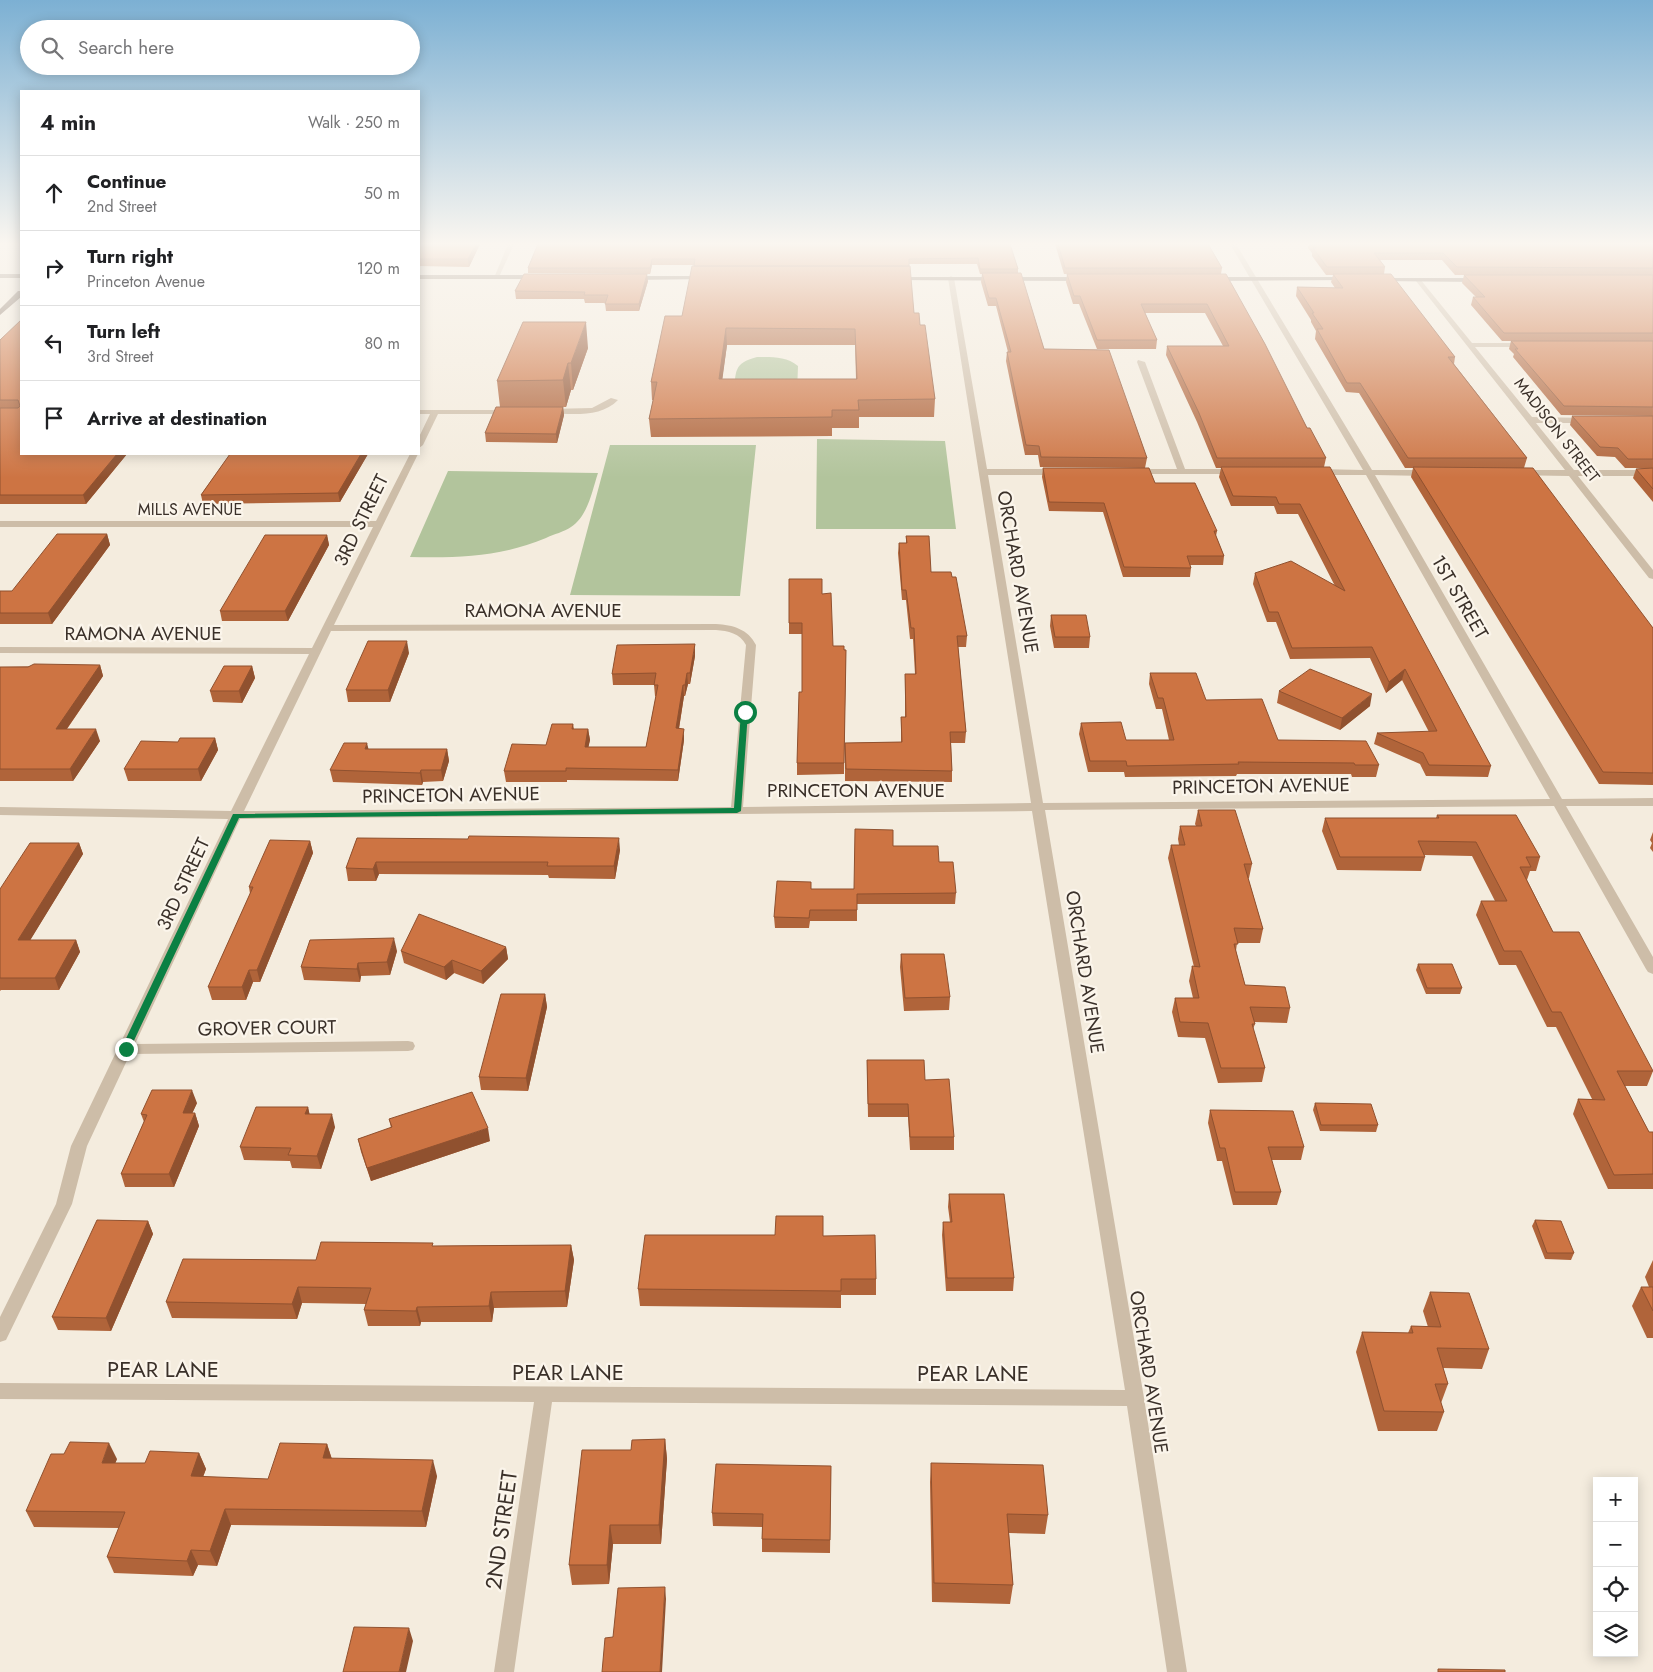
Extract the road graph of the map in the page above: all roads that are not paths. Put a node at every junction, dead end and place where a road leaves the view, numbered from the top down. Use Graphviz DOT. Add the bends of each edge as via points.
graph roads {
  1 [pos="958,322"];
  2 [pos="1281,322"];
  3 [pos="1452,322"];
  4 [pos="1471,345"];
  5 [pos="1538,345"];
  6 [pos="1141,362"];
  7 [pos="614,400"];
  8 [pos="420,412"];
  9 [pos="435,412"];
  10 [pos="518,412"];
  11 [pos="536,412"];
  12 [pos="1529,420"];
  13 [pos="1596,420"];
  14 [pos="420,443"];
  15 [pos="414,455"];
  16 [pos="982,472"];
  17 [pos="1068,472"];
  18 [pos="1125,472"];
  19 [pos="1182,472"];
  20 [pos="1251,472"];
  21 [pos="1310,472"];
  22 [pos="1369,473"];
  23 [pos="1436,473"];
  24 [pos="1513,473"];
  25 [pos="1571,473"];
  26 [pos="1653,473"];
  27 [pos="0,524"];
  28 [pos="380,524"];
  29 [pos="1653,576"];
  30 [pos="328,628"];
  31 [pos="0,650"];
  32 [pos="316,651"];
  33 [pos="1556,802"];
  34 [pos="1653,802"];
  35 [pos="1039,807"];
  36 [pos="0,811"];
  37 [pos="737,811"];
  38 [pos="236,815"];
  39 [pos="1653,970"];
  40 [pos="408,1046"];
  41 [pos="126,1049"];
  42 [pos="0,1336"];
  43 [pos="0,1391"];
  44 [pos="544,1396"];
  45 [pos="1135,1398"];
  46 [pos="504,1672"];
  47 [pos="1177,1672"];
  1 -- 16 [label="street, ORCHARD AVENUE"];
  2 -- 22 [label="street, 1ST STREET"];
  3 -- 4 [label="street, MADISON STREET"];
  4 -- 5 [label="street"];
  4 -- 12 [label="street, MADISON STREET"];
  6 -- 19 [label="street"];
  7 -- 11 [label="street" via="605,406 587,410"];
  8 -- 9 [label="street"];
  9 -- 10 [label="street"];
  9 -- 14 [label="street"];
  12 -- 13 [label="street"];
  12 -- 25 [label="street, MADISON STREET"];
  15 -- 28 [label="street, 3RD STREET"];
  16 -- 17 [label="street"];
  16 -- 35 [label="street, ORCHARD AVENUE"];
  18 -- 19 [label="street"];
  19 -- 20 [label="street"];
  21 -- 22 [label="street"];
  22 -- 23 [label="street"];
  22 -- 33 [label="street, 1ST STREET"];
  24 -- 25 [label="street"];
  25 -- 26 [label="street"];
  25 -- 29 [label="street, MADISON STREET"];
  27 -- 28 [label="street, MILLS AVENUE"];
  28 -- 30 [label="street, 3RD STREET"];
  30 -- 32 [label="street, 3RD STREET"];
  30 -- 37 [label="street, RAMONA AVENUE" via="716,627 735,630 748,638 751,645"];
  31 -- 32 [label="street, RAMONA AVENUE"];
  32 -- 38 [label="street, 3RD STREET"];
  33 -- 34 [label="street, PRINCETON AVENUE"];
  33 -- 35 [label="street, PRINCETON AVENUE"];
  33 -- 39 [label="street, 1ST STREET"];
  35 -- 37 [label="street, PRINCETON AVENUE"];
  35 -- 45 [label="street, ORCHARD AVENUE"];
  36 -- 38 [label="street, PRINCETON AVENUE"];
  37 -- 38 [label="street, PRINCETON AVENUE"];
  38 -- 41 [label="street, 3RD STREET"];
  40 -- 41 [label="street, GROVER COURT"];
  41 -- 42 [label="street, 3RD STREET" via="79,1146 64,1204"];
  43 -- 44 [label="street, PEAR LANE"];
  44 -- 45 [label="street, PEAR LANE"];
  44 -- 46 [label="street, 2ND STREET"];
  45 -- 47 [label="street, ORCHARD AVENUE"];
}
